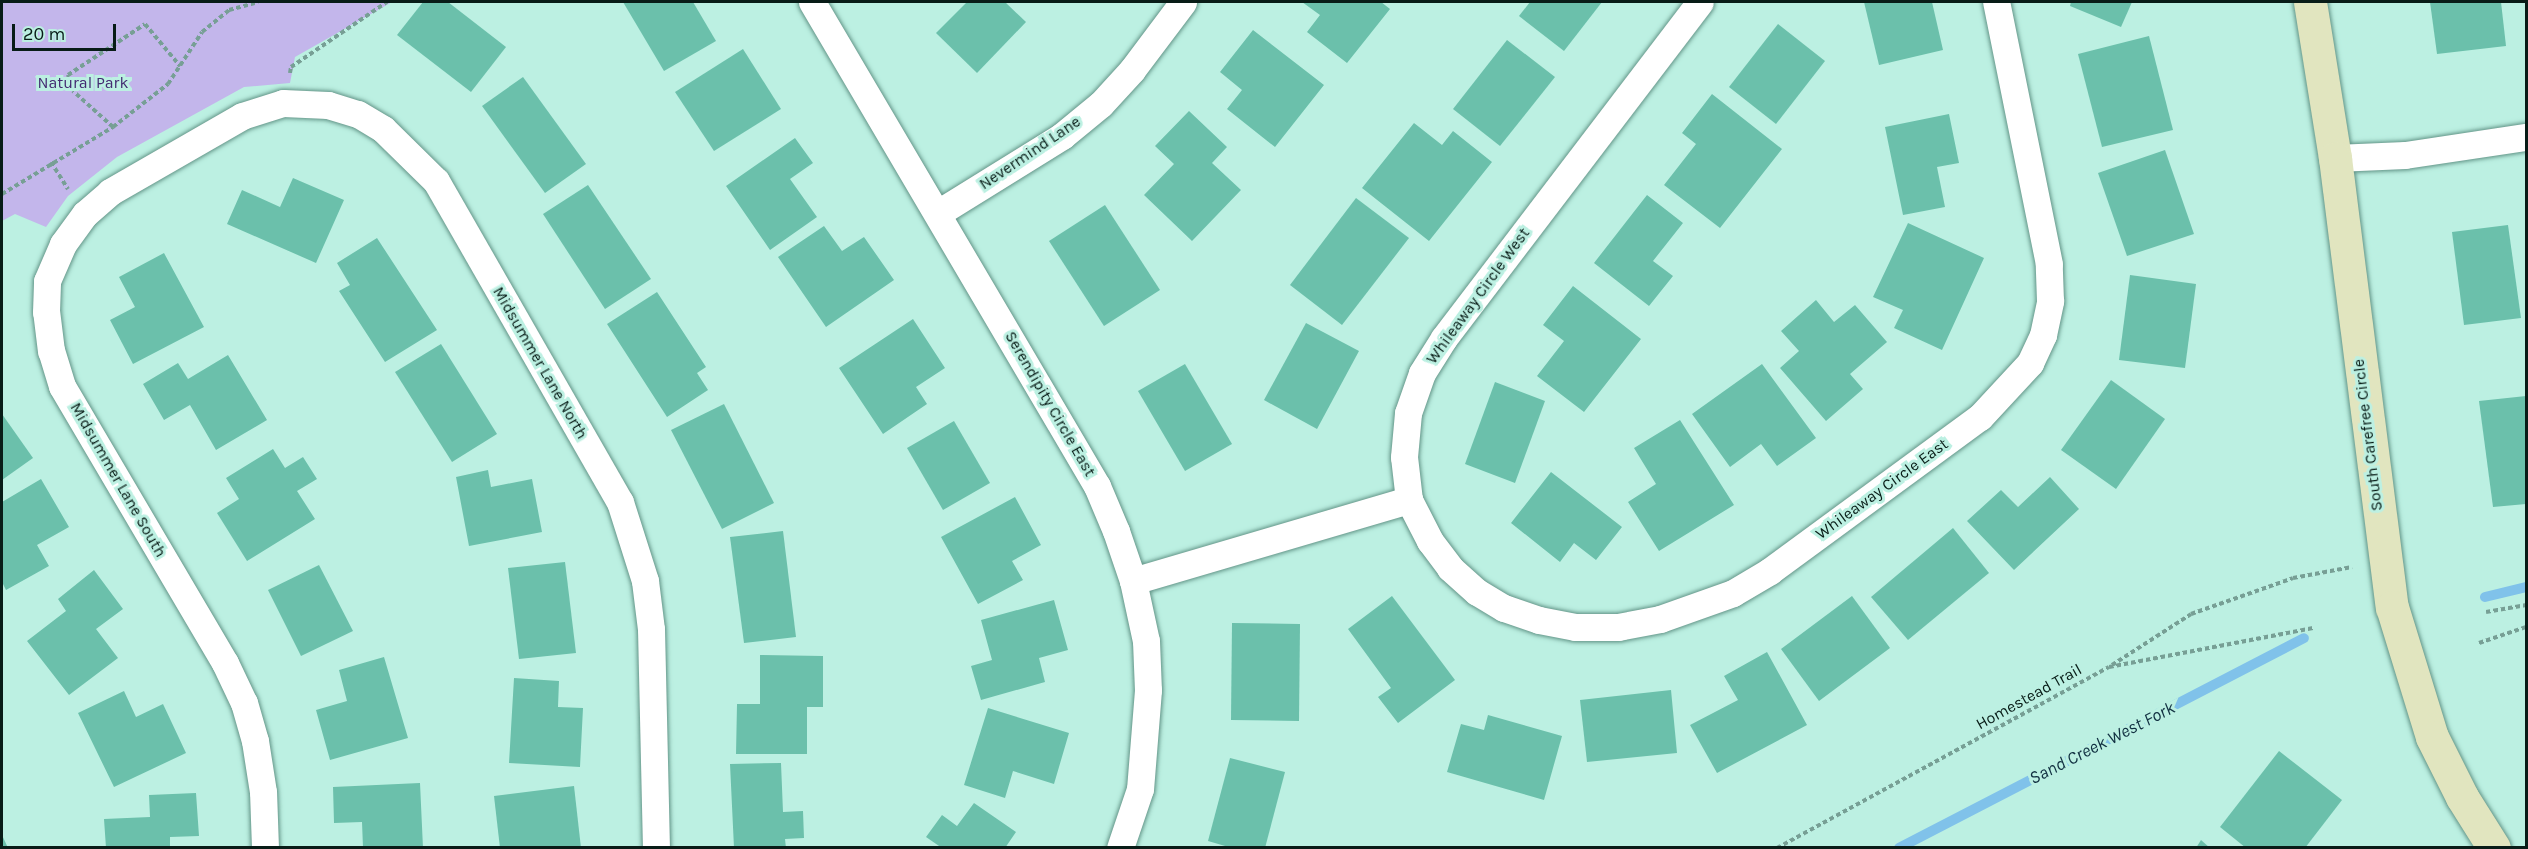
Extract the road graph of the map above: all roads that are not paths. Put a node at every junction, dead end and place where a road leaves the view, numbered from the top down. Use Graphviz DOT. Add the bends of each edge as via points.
graph roads {
  1 [pos="812,2"];
  2 [pos="1183,2"];
  3 [pos="1700,2"];
  4 [pos="1996,2"];
  5 [pos="2310,2"];
  6 [pos="2526,137"];
  7 [pos="174,152"];
  8 [pos="2335,158"];
  9 [pos="938,213"];
  10 [pos="1409,500"];
  11 [pos="1133,581"];
  12 [pos="265,848"];
  13 [pos="656,848"];
  14 [pos="1120,848"];
  15 [pos="2494,848"];
  1 -- 9 [label="street, Serendipity Circle East"];
  2 -- 9 [label="street, Nevermind Lane" via="1101,104 1062,135"];
  3 -- 10 [label="street, Whileaway Circle West" via="1443,338 1422,373 1408,413 1404,457"];
  4 -- 10 [label="street, Whileaway Circle East" via="2049,264 2050,301 2043,335 2030,363 1980,417 1770,571 1733,593 1660,619 1618,627 1575,627 1539,620 1504,608 1477,592 1450,568 1430,541"];
  5 -- 8 [label="main road, South Carefree Circle"];
  6 -- 8 [label="street" via="2405,155"];
  7 -- 12 [label="street, Midsummer Lane South" via="110,192 85,214 63,244 47,280 51,351 62,386 225,663 244,703 260,772"];
  7 -- 13 [label="street, Midsummer Lane North" via="242,116 283,103 328,105 358,114 383,129 436,181 620,502 642,571 651,629"];
  8 -- 15 [label="main road, South Carefree Circle" via="2385,561 2408,668 2432,737 2462,797"];
  9 -- 11 [label="street, Serendipity Circle East" via="1097,486"];
  10 -- 11 [label="street"];
  11 -- 14 [label="street, Serendipity Circle East" via="1146,641 1146,744 1140,789"];
}
